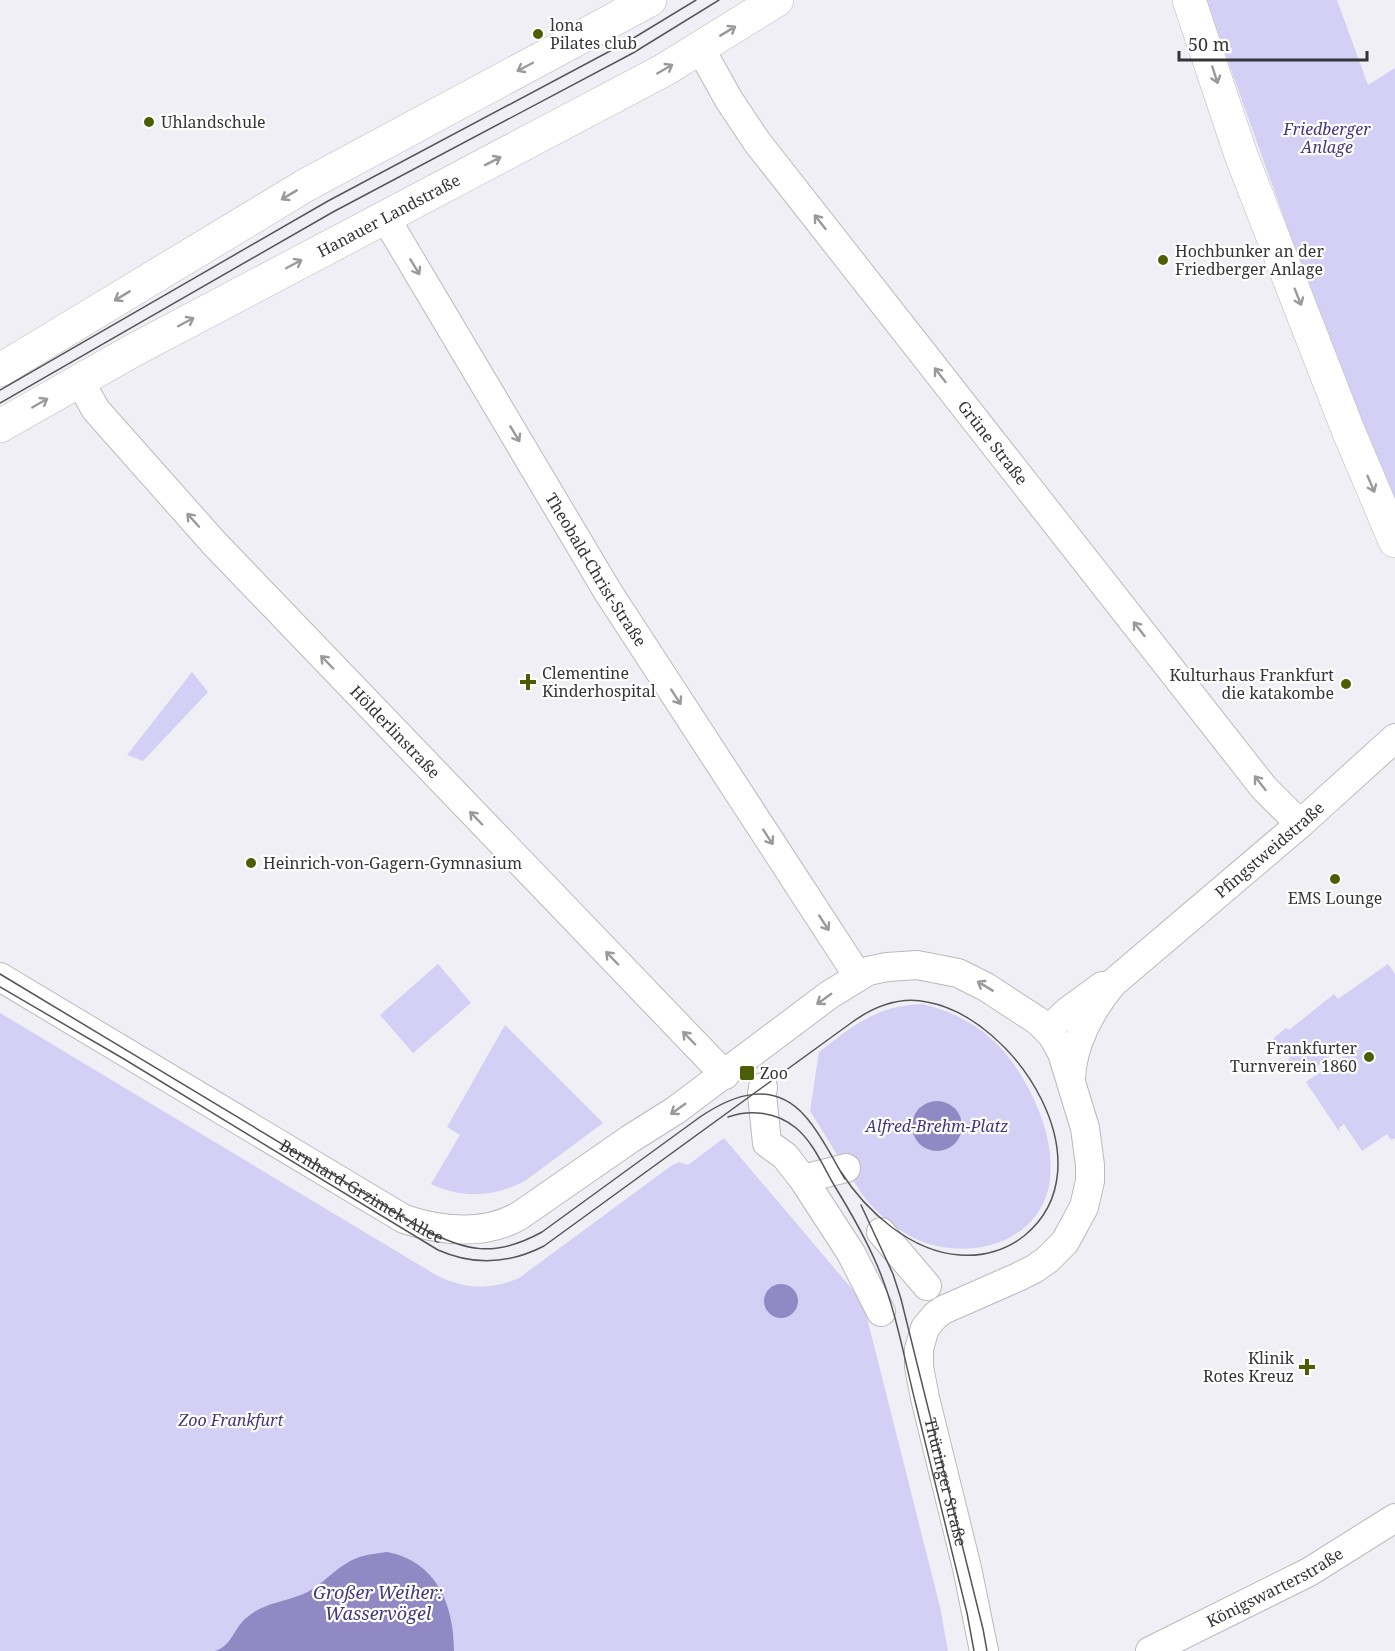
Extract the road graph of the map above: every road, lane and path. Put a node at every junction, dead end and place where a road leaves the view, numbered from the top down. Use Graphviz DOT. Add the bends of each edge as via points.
graph roads {
  1 [pos="650,0"];
  2 [pos="777,0"];
  3 [pos="1189,0"];
  4 [pos="700,48"];
  5 [pos="385,217"];
  6 [pos="0,370"];
  7 [pos="79,380"];
  8 [pos="0,426"];
  9 [pos="1395,541"];
  10 [pos="1395,738"];
  11 [pos="1300,824"];
  12 [pos="1140,958"];
  13 [pos="0,976"];
  14 [pos="858,976"];
  15 [pos="1048,1030"];
  16 [pos="725,1075"];
  17 [pos="1071,1081"];
  18 [pos="763,1087"];
  19 [pos="846,1168"];
  20 [pos="803,1179"];
  21 [pos="851,1252"];
  22 [pos="927,1286"];
  23 [pos="881,1312"];
  24 [pos="1395,1518"];
  25 [pos="984,1651"];
  26 [pos="1150,1651"];
  1 -- 6 [label="main road, one-way" via="306,185"];
  4 -- 2 [label="main road, Hanauer Landstraße, one-way"];
  3 -- 9 [label="main road, one-way" via="1241,155"];
  5 -- 4 [label="main road, Hanauer Landstraße, one-way"];
  11 -- 4 [label="street, Grüne Straße, one-way" via="1271,797 757,142"];
  7 -- 5 [label="main road, Hanauer Landstraße, one-way"];
  5 -- 14 [label="street, Theobald-Christ-Straße, one-way" via="608,592"];
  8 -- 7 [label="main road, Hanauer Landstraße, one-way"];
  16 -- 7 [label="street, Hölderlinstraße, one-way" via="214,543 96,410"];
  10 -- 11 [label="street, Pfingstweidstraße"];
  11 -- 12 [label="street, Pfingstweidstraße"];
  12 -- 15 [label="street, Pfingstweidstraße"];
  12 -- 17 [label="street, Pfingstweidstraße" via="1113,983 1095,1008 1077,1045"];
  16 -- 13 [label="street, Bernhard-Grzimek-Allee, one-way" via="512,1220 489,1227 426,1226 404,1219"];
  15 -- 14 [label="street, one-way" via="1024,1010 958,973 907,965"];
  14 -- 16 [label="street, one-way"];
  15 -- 17 [label="street" via="1062,1053"];
  17 -- 25 [label="street, Thüringer Straße" via="1085,1128 1090,1165 1084,1207 1073,1230 1034,1269 935,1316 920,1341 920,1375"];
  18 -- 20 [label="street" via="767,1143 785,1156"];
  19 -- 20 [label="street"];
  20 -- 21 [label="street"];
  21 -- 22 [label="street" via="885,1226"];
  21 -- 23 [label="street"];
  24 -- 26 [label="street, Königswarterstraße" via="1309,1572"];
}
